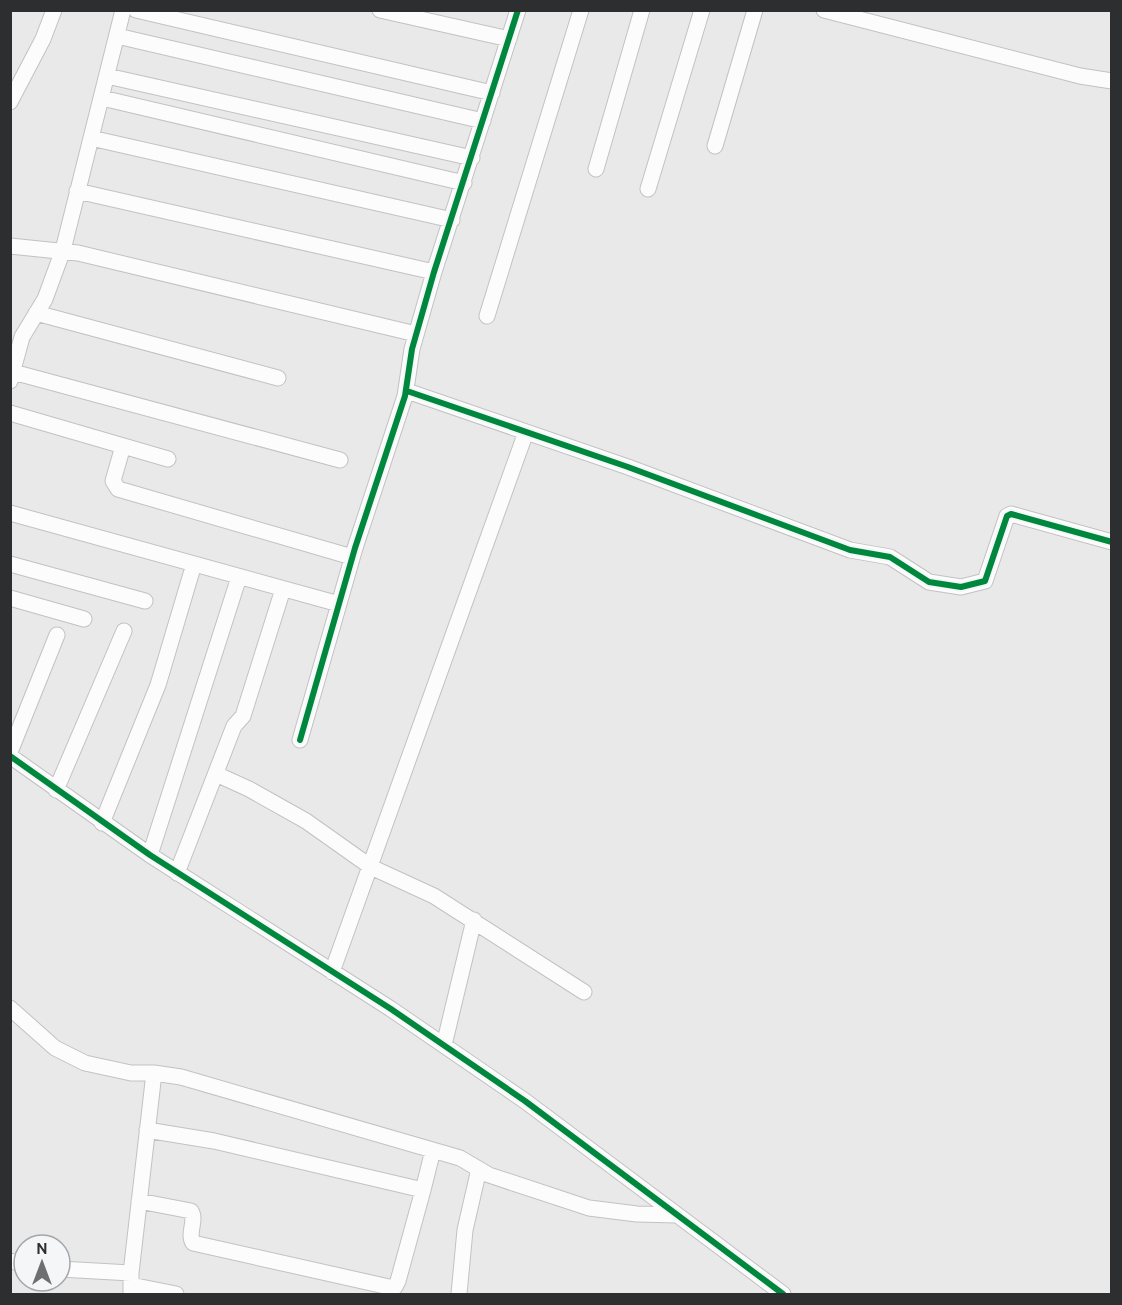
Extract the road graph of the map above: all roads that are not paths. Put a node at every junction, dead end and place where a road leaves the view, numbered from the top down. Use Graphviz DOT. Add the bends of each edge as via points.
graph roads {
  1 [pos="54,10"];
  2 [pos="123,10"];
  3 [pos="136,10"];
  4 [pos="380,10"];
  5 [pos="518,10"];
  6 [pos="581,10"];
  7 [pos="642,10"];
  8 [pos="702,10"];
  9 [pos="755,10"];
  10 [pos="824,10"];
  11 [pos="117,36"];
  12 [pos="509,39"];
  13 [pos="107,76"];
  14 [pos="1112,81"];
  15 [pos="492,93"];
  16 [pos="102,98"];
  17 [pos="10,102"];
  18 [pos="483,121"];
  19 [pos="91,138"];
  20 [pos="715,146"];
  21 [pos="472,158"];
  22 [pos="596,169"];
  23 [pos="464,183"];
  24 [pos="648,189"];
  25 [pos="77,191"];
  26 [pos="452,220"];
  27 [pos="10,246"];
  28 [pos="63,250"];
  29 [pos="434,272"];
  30 [pos="36,314"];
  31 [pos="487,316"];
  32 [pos="416,334"];
  33 [pos="12,377"];
  34 [pos="278,378"];
  35 [pos="407,391"];
  36 [pos="10,413"];
  37 [pos="526,432"];
  38 [pos="123,446"];
  39 [pos="168,459"];
  40 [pos="340,460"];
  41 [pos="10,513"];
  42 [pos="1112,542"];
  43 [pos="352,557"];
  44 [pos="10,564"];
  45 [pos="194,564"];
  46 [pos="239,576"];
  47 [pos="283,589"];
  48 [pos="10,598"];
  49 [pos="145,601"];
  50 [pos="339,604"];
  51 [pos="84,619"];
  52 [pos="124,631"];
  53 [pos="57,634"];
  54 [pos="300,740"];
  55 [pos="10,754"];
  56 [pos="216,774"];
  57 [pos="56,790"];
  58 [pos="102,823"];
  59 [pos="150,855"];
  60 [pos="370,867"];
  61 [pos="177,873"];
  62 [pos="474,920"];
  63 [pos="332,972"];
  64 [pos="584,992"];
  65 [pos="10,1008"];
  66 [pos="444,1045"];
  67 [pos="154,1073"];
  68 [pos="147,1130"];
  69 [pos="433,1150"];
  70 [pos="479,1169"];
  71 [pos="423,1190"];
  72 [pos="139,1201"];
  73 [pos="677,1215"];
  74 [pos="72,1272"];
  75 [pos="131,1284"];
  76 [pos="176,1294"];
  77 [pos="459,1294"];
  78 [pos="783,1294"];
  1 -- 17 [label="street"];
  2 -- 11 [label="street"];
  3 -- 15 [label="street"];
  4 -- 12 [label="street"];
  5 -- 12 [label="street"];
  6 -- 31 [label="street"];
  7 -- 22 [label="street"];
  8 -- 24 [label="street"];
  9 -- 20 [label="street"];
  10 -- 14 [label="street"];
  11 -- 13 [label="street"];
  11 -- 18 [label="street"];
  12 -- 15 [label="street"];
  13 -- 16 [label="street"];
  13 -- 21 [label="street"];
  15 -- 18 [label="street"];
  16 -- 19 [label="street"];
  16 -- 23 [label="street"];
  18 -- 21 [label="street"];
  19 -- 25 [label="street"];
  19 -- 26 [label="street"];
  21 -- 23 [label="street"];
  23 -- 26 [label="street"];
  25 -- 28 [label="street"];
  25 -- 29 [label="street"];
  26 -- 29 [label="street"];
  27 -- 28 [label="street"];
  28 -- 30 [label="street"];
  28 -- 32 [label="street"];
  29 -- 32 [label="street"];
  30 -- 33 [label="street" via="22,337"];
  30 -- 34 [label="street"];
  32 -- 35 [label="street"];
  33 -- 40 [label="street"];
  35 -- 37 [label="street"];
  35 -- 43 [label="street"];
  36 -- 38 [label="street"];
  37 -- 42 [label="street" via="850,550 890,557 915,575 937,583 961,587 985,581 1007,516 1011,514"];
  37 -- 60 [label="street"];
  38 -- 39 [label="street"];
  38 -- 43 [label="street" via="113,482 118,489"];
  41 -- 45 [label="street"];
  43 -- 50 [label="street"];
  44 -- 49 [label="street"];
  45 -- 46 [label="street"];
  45 -- 58 [label="street" via="158,685"];
  46 -- 47 [label="street"];
  46 -- 59 [label="street"];
  47 -- 50 [label="street"];
  47 -- 56 [label="street" via="242,717 234,726"];
  48 -- 51 [label="street"];
  50 -- 54 [label="street"];
  52 -- 57 [label="street"];
  53 -- 55 [label="street"];
  55 -- 57 [label="street"];
  56 -- 60 [label="street" via="306,821"];
  56 -- 61 [label="street"];
  57 -- 58 [label="street"];
  58 -- 59 [label="street"];
  59 -- 61 [label="street"];
  60 -- 62 [label="street" via="434,896"];
  60 -- 63 [label="street"];
  61 -- 63 [label="street"];
  62 -- 64 [label="street"];
  62 -- 66 [label="street"];
  63 -- 66 [label="street"];
  65 -- 67 [label="street" via="55,1048 85,1063 131,1073"];
  66 -- 73 [label="street"];
  67 -- 68 [label="street"];
  67 -- 69 [label="street" via="215,1086"];
  68 -- 71 [label="street" via="214,1141"];
  68 -- 72 [label="street"];
  69 -- 70 [label="street"];
  69 -- 71 [label="street"];
  70 -- 73 [label="street" via="589,1208"];
  70 -- 77 [label="street" via="465,1230"];
  71 -- 72 [label="street" via="395,1287 193,1243 191,1211"];
  72 -- 75 [label="street"];
  73 -- 78 [label="street"];
  74 -- 75 [label="street"];
  75 -- 76 [label="street"];
}
